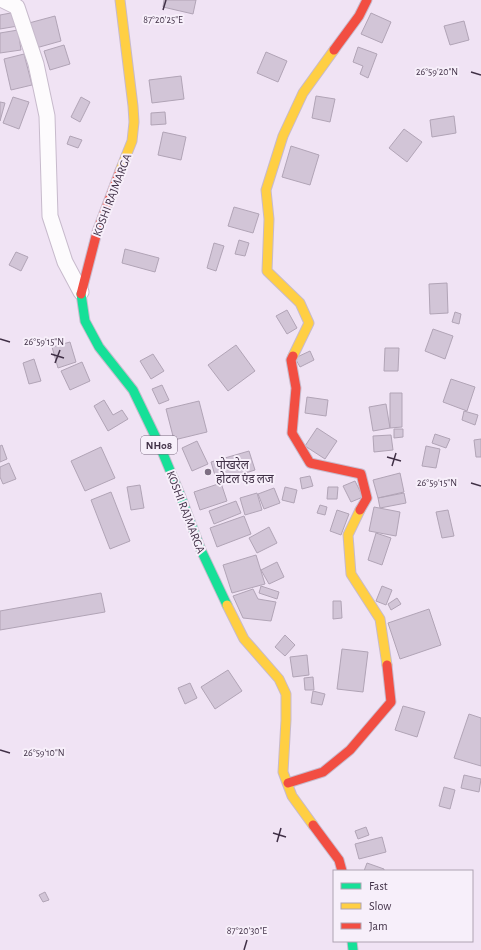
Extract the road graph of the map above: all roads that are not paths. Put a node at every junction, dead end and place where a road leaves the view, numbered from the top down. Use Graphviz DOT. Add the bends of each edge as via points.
graph roads {
  1 [pos="3,0"];
  2 [pos="120,0"];
  3 [pos="367,0"];
  4 [pos="81,292"];
  5 [pos="288,783"];
  6 [pos="342,870"];
  1 -- 4 [label="street" via="17,7 36,64 47,116 50,216 65,262"];
  2 -- 4 [label="main road, KOSHI RAJMARGA / NH08" via="133,106 132,141 97,232"];
  3 -- 5 [label="main road" via="359,16 303,93 282,136 266,190 266,271 300,303 309,323 291,360 296,388 292,433 310,463 361,474 367,498 348,535 351,574 380,619 388,661 391,702 350,750 323,772"];
  4 -- 5 [label="main road, KOSHI RAJMARGA / NH08" via="85,321 99,346 133,390 180,492 201,550 223,598 244,639 279,679 286,694 284,772"];
  5 -- 6 [label="main road, KOSHI RAJMARGA / NH08" via="292,796 339,860"];
}
